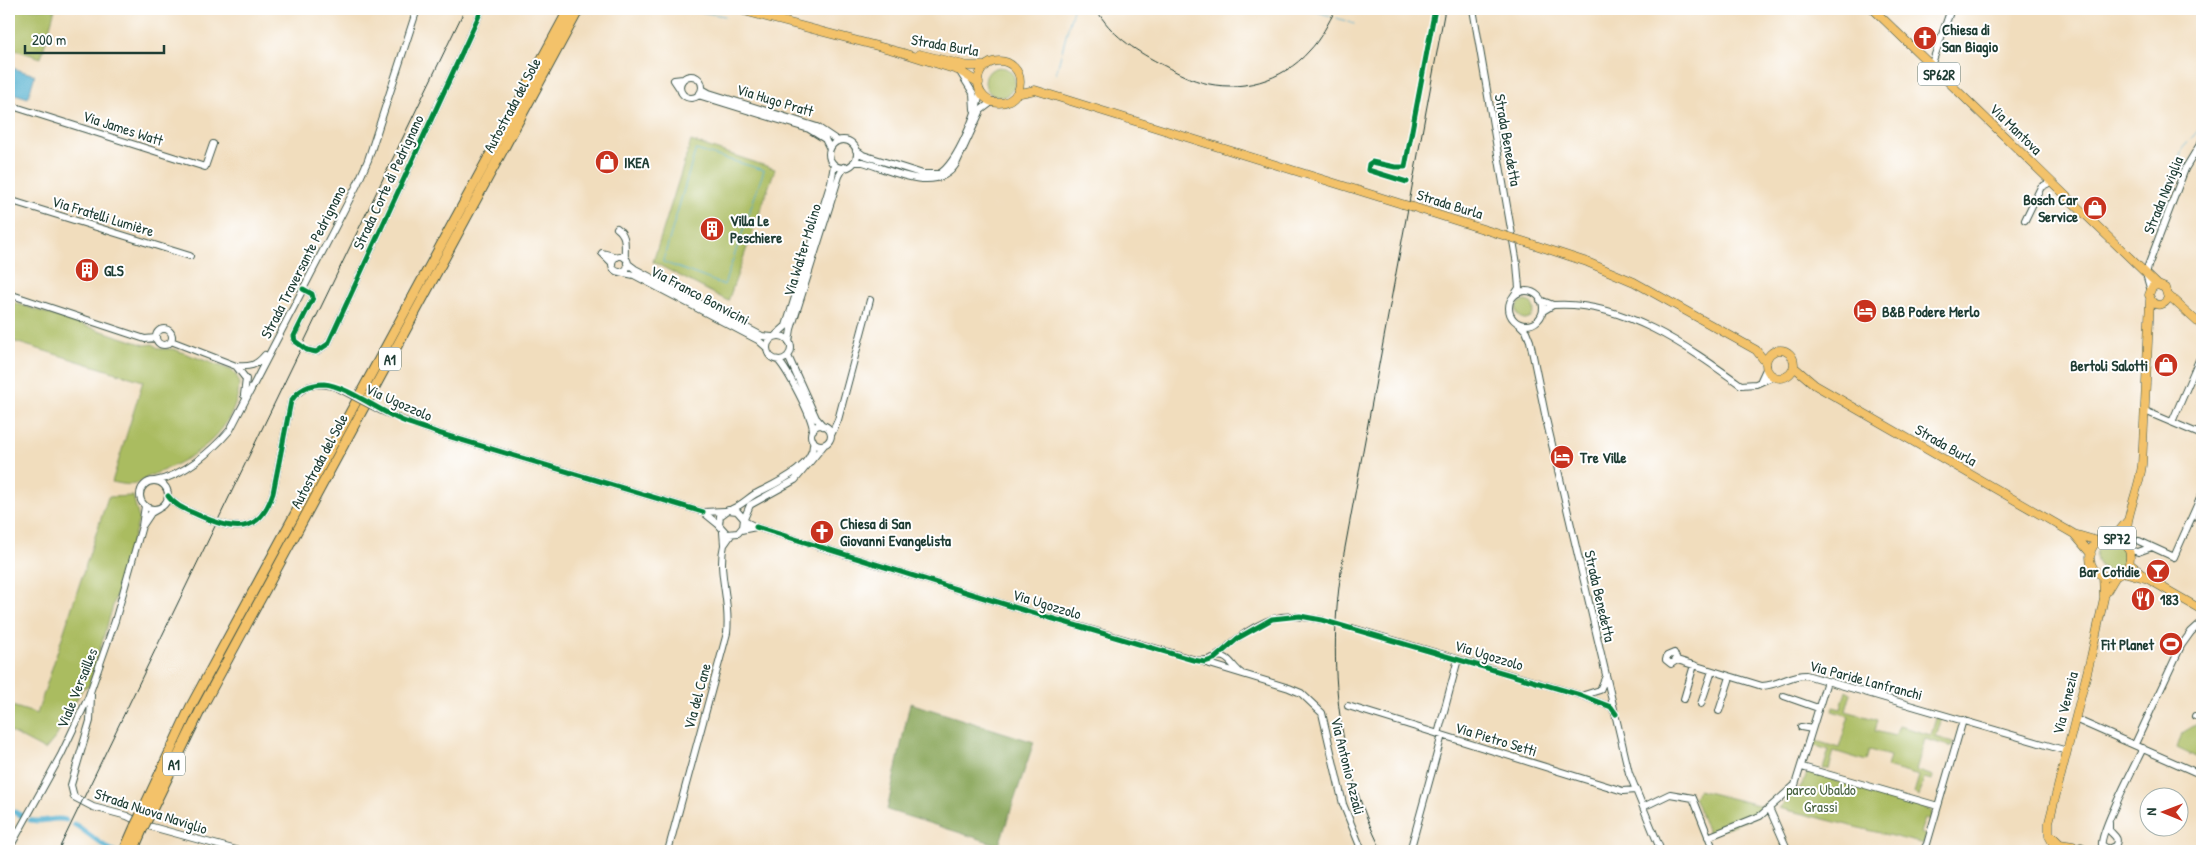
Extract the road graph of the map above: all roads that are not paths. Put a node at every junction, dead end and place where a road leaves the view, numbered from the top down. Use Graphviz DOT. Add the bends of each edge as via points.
graph roads {
  1 [pos="413,9"];
  2 [pos="417,9"];
  3 [pos="482,9"];
  4 [pos="569,9"];
  5 [pos="580,9"];
  6 [pos="736,9"];
  7 [pos="1473,9"];
  8 [pos="1873,9"];
  9 [pos="1951,9"];
  10 [pos="409,34"];
  11 [pos="900,52"];
  12 [pos="986,66"];
  13 [pos="1931,66"];
  14 [pos="960,72"];
  15 [pos="1020,78"];
  16 [pos="979,87"];
  17 [pos="702,89"];
  18 [pos="1036,90"];
  19 [pos="1016,94"];
  20 [pos="698,95"];
  21 [pos="993,102"];
  22 [pos="9,105"];
  23 [pos="970,122"];
  24 [pos="838,141"];
  25 [pos="2202,143"];
  26 [pos="213,144"];
  27 [pos="830,150"];
  28 [pos="856,150"];
  29 [pos="854,162"];
  30 [pos="834,165"];
  31 [pos="844,167"];
  32 [pos="2051,182"];
  33 [pos="9,200"];
  34 [pos="2025,220"];
  35 [pos="617,228"];
  36 [pos="190,256"];
  37 [pos="622,258"];
  38 [pos="2151,261"];
  39 [pos="612,263"];
  40 [pos="2140,267"];
  41 [pos="619,272"];
  42 [pos="2146,274"];
  43 [pos="1518,276"];
  44 [pos="2155,282"];
  45 [pos="303,289"];
  46 [pos="2150,289"];
  47 [pos="1531,292"];
  48 [pos="9,294"];
  49 [pos="1513,297"];
  50 [pos="870,300"];
  51 [pos="1540,300"];
  52 [pos="2150,300"];
  53 [pos="2164,301"];
  54 [pos="1553,305"];
  55 [pos="1542,311"];
  56 [pos="1536,322"];
  57 [pos="1520,325"];
  58 [pos="2149,326"];
  59 [pos="2202,326"];
  60 [pos="774,336"];
  61 [pos="156,338"];
  62 [pos="171,341"];
  63 [pos="295,341"];
  64 [pos="1530,341"];
  65 [pos="275,342"];
  66 [pos="789,342"];
  67 [pos="766,348"];
  68 [pos="307,350"];
  69 [pos="1756,350"];
  70 [pos="1772,352"];
  71 [pos="788,356"];
  72 [pos="2202,356"];
  73 [pos="778,360"];
  74 [pos="1766,365"];
  75 [pos="1794,367"];
  76 [pos="244,370"];
  77 [pos="1774,376"];
  78 [pos="1786,376"];
  79 [pos="257,377"];
  80 [pos="1805,378"];
  81 [pos="1761,380"];
  82 [pos="2145,411"];
  83 [pos="238,414"];
  84 [pos="838,420"];
  85 [pos="2172,422"];
  86 [pos="824,426"];
  87 [pos="813,430"];
  88 [pos="831,435"];
  89 [pos="2202,435"];
  90 [pos="813,440"];
  91 [pos="824,445"];
  92 [pos="175,474"];
  93 [pos="156,481"];
  94 [pos="168,494"];
  95 [pos="2202,494"];
  96 [pos="145,506"];
  97 [pos="180,506"];
  98 [pos="161,507"];
  99 [pos="728,510"];
  100 [pos="703,512"];
  101 [pos="2129,518"];
  102 [pos="744,520"];
  103 [pos="719,525"];
  104 [pos="142,526"];
  105 [pos="756,527"];
  106 [pos="741,530"];
  107 [pos="724,532"];
  108 [pos="2074,534"];
  109 [pos="731,535"];
  110 [pos="2110,537"];
  111 [pos="2098,541"];
  112 [pos="2139,541"];
  113 [pos="724,545"];
  114 [pos="2152,547"];
  115 [pos="2128,548"];
  116 [pos="2090,554"];
  117 [pos="2129,563"];
  118 [pos="2119,574"];
  119 [pos="2103,575"];
  120 [pos="2148,579"];
  121 [pos="2104,598"];
  122 [pos="2200,609"];
  123 [pos="1322,620"];
  124 [pos="2200,623"];
  125 [pos="1352,628"];
  126 [pos="1234,641"];
  127 [pos="108,643"];
  128 [pos="104,653"];
  129 [pos="1220,655"];
  130 [pos="1458,659"];
  131 [pos="1677,660"];
  132 [pos="1197,661"];
  133 [pos="1232,663"];
  134 [pos="1694,665"];
  135 [pos="1230,671"];
  136 [pos="1712,671"];
  137 [pos="1244,674"];
  138 [pos="1606,674"];
  139 [pos="1730,676"];
  140 [pos="1827,681"];
  141 [pos="1600,690"];
  142 [pos="91,691"];
  143 [pos="1611,693"];
  144 [pos="1580,695"];
  145 [pos="1784,696"];
  146 [pos="1684,699"];
  147 [pos="1599,702"];
  148 [pos="1701,704"];
  149 [pos="1348,706"];
  150 [pos="1818,708"];
  151 [pos="1719,710"];
  152 [pos="1616,714"];
  153 [pos="2195,716"];
  154 [pos="2202,718"];
  155 [pos="2076,719"];
  156 [pos="1963,720"];
  157 [pos="1801,727"];
  158 [pos="1812,729"];
  159 [pos="1440,735"];
  160 [pos="2135,744"];
  161 [pos="2143,748"];
  162 [pos="2067,751"];
  163 [pos="1802,767"];
  164 [pos="2202,775"];
  165 [pos="1636,790"];
  166 [pos="1938,806"];
  167 [pos="1643,807"];
  168 [pos="1769,808"];
  169 [pos="2052,814"];
  170 [pos="144,817"];
  171 [pos="2109,823"];
  172 [pos="1708,837"];
  173 [pos="9,849"];
  174 [pos="2081,849"];
  175 [pos="127,851"];
  176 [pos="240,851"];
  177 [pos="668,851"];
  178 [pos="1362,851"];
  179 [pos="1410,851"];
  180 [pos="1661,851"];
  181 [pos="1714,851"];
  182 [pos="1788,851"];
  183 [pos="1922,851"];
  184 [pos="2057,851"];
  185 [pos="2062,851"];
  1 -- 10 [label="street, Strada Traversante Pedrignano"];
  2 -- 10 [label="street, Strada Traversante Pedrignano"];
  3 -- 68 [label="street, Strada Corte di Pedrignano" via="328,344 316,352"];
  4 -- 170 [label="highway, Autostrada del Sole / A1" via="192,706"];
  5 -- 170 [label="highway, Autostrada del Sole / A1"];
  6 -- 11 [label="main road, Strada Burla / SP72"];
  7 -- 43 [label="street, Strada Benedetta"];
  8 -- 13 [label="main road, Via Mantova / SP62R"];
  9 -- 13 [label="street"];
  10 -- 45 [label="street, Strada Traversante Pedrignano" via="368,160"];
  11 -- 12 [label="main road, Strada Burla / SP72" via="968,66"];
  11 -- 14 [label="main road, Strada Burla / SP72"];
  12 -- 15 [label="main road, Strada Burla / SP72" via="998,60 1009,63"];
  12 -- 16 [label="main road, Strada Burla"];
  13 -- 32 [label="main road, Via Mantova / SP62R"];
  14 -- 16 [label="main road, Strada Burla / SP72"];
  14 -- 23 [label="street" via="968,83 974,102"];
  15 -- 18 [label="main road, Strada Burla / SP72"];
  15 -- 19 [label="main road"];
  16 -- 21 [label="main road, Strada Burla / SP72"];
  16 -- 23 [label="street" via="979,102"];
  17 -- 20 [label="street"];
  17 -- 20 [label="street" via="697,78 683,79 680,89 687,97"];
  17 -- 24 [label="street, Via Hugo Pratt" via="817,126"];
  18 -- 19 [label="main road, Strada Burla / SP72"];
  18 -- 69 [label="main road, Strada Burla / SP72, bridge" via="1588,262 1634,282"];
  19 -- 21 [label="main road, Strada Burla / SP72" via="1006,102"];
  20 -- 27 [label="street, Via Hugo Pratt" via="815,132 825,139"];
  21 -- 29 [label="street" via="981,110 952,171 942,178 924,180"];
  22 -- 26 [label="street, Via James Watt" via="205,168"];
  23 -- 28 [label="street" via="952,161 942,172 932,176"];
  24 -- 27 [label="street"];
  24 -- 28 [label="street" via="848,141"];
  25 -- 38 [label="street, Strada Naviglia" via="2185,169"];
  27 -- 30 [label="street"];
  28 -- 29 [label="street"];
  29 -- 31 [label="street"];
  30 -- 31 [label="street"];
  30 -- 60 [label="street, Via Walter Molino" via="786,326"];
  31 -- 66 [label="street, Via Walter Molino" via="790,329"];
  32 -- 34 [label="street" via="2041,187"];
  32 -- 40 [label="main road, Via Mantova / SP62R"];
  33 -- 36 [label="street, Via Fratelli Lumière"];
  35 -- 37 [label="street" via="624,235"];
  37 -- 39 [label="street"];
  37 -- 39 [label="street" via="602,253"];
  37 -- 41 [label="street" via="626,269"];
  37 -- 60 [label="street, Via Franco Bonvicini" via="635,269 757,333"];
  38 -- 42 [label="street, Strada Naviglia"];
  38 -- 44 [label="street, Strada Naviglia"];
  39 -- 41 [label="street"];
  40 -- 42 [label="main road, Via Mantova"];
  40 -- 46 [label="main road, Via Mantova"];
  41 -- 67 [label="street, Via Franco Bonvicini" via="634,275 758,340"];
  42 -- 44 [label="main road, Via Mantova"];
  42 -- 46 [label="street"];
  43 -- 47 [label="street, Strada Benedetta"];
  43 -- 49 [label="street, Strada Benedetta" via="1518,288"];
  44 -- 46 [label="main road"];
  44 -- 53 [label="main road, Via Mantova" via="2165,288"];
  45 -- 63 [label="street" via="313,298 294,336"];
  45 -- 65 [label="street, Strada Traversante Pedrignano"];
  46 -- 52 [label="main road, Via Mantova"];
  47 -- 49 [label="street" via="1521,292"];
  47 -- 51 [label="street, Strada Benedetta"];
  48 -- 61 [label="street" via="145,339"];
  49 -- 57 [label="street, Strada Benedetta" via="1509,303 1510,314"];
  50 -- 84 [label="street"];
  51 -- 54 [label="street"];
  51 -- 55 [label="street"];
  52 -- 53 [label="main road" via="2154,304"];
  52 -- 58 [label="main road"];
  53 -- 58 [label="main road"];
  53 -- 59 [label="main road" via="2181,306"];
  54 -- 55 [label="street"];
  54 -- 81 [label="street" via="1583,306 1629,318 1689,348 1741,385 1752,385"];
  55 -- 56 [label="street, Strada Benedetta"];
  56 -- 57 [label="street"];
  56 -- 64 [label="street, Strada Benedetta"];
  57 -- 64 [label="street, Strada Benedetta"];
  58 -- 82 [label="main road"];
  60 -- 66 [label="street" via="782,336"];
  60 -- 67 [label="street, Via Walter Molino"];
  61 -- 62 [label="street" via="162,345"];
  61 -- 62 [label="street" via="158,332 165,329 171,334"];
  62 -- 76 [label="street"];
  64 -- 138 [label="street, Strada Benedetta"];
  65 -- 76 [label="street" via="258,364"];
  65 -- 79 [label="street, Strada Traversante Pedrignano"];
  66 -- 71 [label="street, Via Walter Molino"];
  67 -- 73 [label="street" via="771,358"];
  69 -- 70 [label="main road, Strada Burla / SP72"];
  69 -- 74 [label="main road, Strada Burla / SP72"];
  70 -- 74 [label="main road"];
  70 -- 75 [label="main road, Strada Burla / SP72" via="1788,352"];
  71 -- 73 [label="street"];
  71 -- 86 [label="street, Via Walter Molino" via="816,418"];
  72 -- 85 [label="street"];
  73 -- 87 [label="street" via="786,370"];
  74 -- 77 [label="main road, Strada Burla / SP72"];
  74 -- 81 [label="street"];
  75 -- 78 [label="main road"];
  75 -- 80 [label="main road, Strada Burla / SP72"];
  76 -- 79 [label="street"];
  76 -- 83 [label="street" via="246,388"];
  77 -- 78 [label="main road, Strada Burla / SP72"];
  77 -- 81 [label="street"];
  78 -- 80 [label="main road, Strada Burla / SP72"];
  79 -- 83 [label="street, Strada Traversante Pedrignano"];
  80 -- 108 [label="main road, Strada Burla / SP72"];
  82 -- 85 [label="street"];
  82 -- 101 [label="main road" via="2141,473"];
  83 -- 92 [label="street, Strada Traversante Pedrignano" via="218,444"];
  84 -- 86 [label="street"];
  84 -- 88 [label="street"];
  85 -- 89 [label="street"];
  86 -- 87 [label="street"];
  86 -- 88 [label="street, Via Walter Molino"];
  87 -- 90 [label="street"];
  88 -- 91 [label="street"];
  90 -- 91 [label="street"];
  90 -- 99 [label="street" via="811,452 792,475"];
  91 -- 102 [label="street" via="799,476 752,503"];
  92 -- 93 [label="street"];
  92 -- 94 [label="street"];
  93 -- 94 [label="street" via="164,484"];
  93 -- 96 [label="street" via="142,488 140,497"];
  94 -- 97 [label="street, Via Ugozzolo" via="172,502"];
  94 -- 98 [label="street"];
  95 -- 114 [label="street" via="2174,558"];
  96 -- 98 [label="street" via="151,509"];
  96 -- 104 [label="street, Viale Versailles"];
  97 -- 98 [label="street, Via Ugozzolo"];
  97 -- 100 [label="street, Via Ugozzolo, bridge" via="226,526 237,528 254,523 268,507 273,493 291,401 308,385 323,384 438,433"];
  98 -- 104 [label="street, Viale Versailles"];
  99 -- 100 [label="street, Via Ugozzolo"];
  99 -- 102 [label="street, Via Ugozzolo" via="739,512"];
  99 -- 103 [label="street" via="719,519"];
  100 -- 103 [label="street, Via Ugozzolo"];
  101 -- 110 [label="main road"];
  101 -- 115 [label="main road"];
  102 -- 105 [label="street, Via Ugozzolo"];
  102 -- 106 [label="street"];
  103 -- 107 [label="street, Via Ugozzolo"];
  104 -- 127 [label="street, Viale Versailles"];
  105 -- 106 [label="street, Via Ugozzolo"];
  105 -- 132 [label="street, Via Ugozzolo"];
  106 -- 109 [label="street, Via Ugozzolo"];
  107 -- 109 [label="street"];
  107 -- 113 [label="street, Via del Cane"];
  108 -- 111 [label="main road, Strada Burla / SP72"];
  108 -- 116 [label="main road, Strada Burla / SP72"];
  109 -- 113 [label="street"];
  110 -- 111 [label="main road, SP72"];
  110 -- 115 [label="main road, SP72" via="2117,538"];
  111 -- 116 [label="main road, SP72"];
  112 -- 114 [label="street"];
  113 -- 177 [label="street, Via del Cane" via="721,560 728,608 727,633"];
  114 -- 115 [label="street" via="2138,552"];
  115 -- 117 [label="main road, SP72"];
  116 -- 119 [label="main road, Strada Burla / SP72" via="2093,566"];
  117 -- 118 [label="main road, SP72"];
  117 -- 120 [label="main road, SP72"];
  118 -- 119 [label="main road, SP72"];
  118 -- 120 [label="main road, SP72"];
  118 -- 121 [label="main road, Via Venezia"];
  119 -- 121 [label="main road, Via Venezia"];
  120 -- 122 [label="main road, SP72"];
  121 -- 155 [label="main road, Via Venezia"];
  122 -- 124 [label="street"];
  123 -- 126 [label="street" via="1300,616 1272,619"];
  124 -- 160 [label="street" via="2180,649"];
  125 -- 130 [label="street, Via Ugozzolo"];
  126 -- 129 [label="street"];
  126 -- 133 [label="street" via="1230,653"];
  127 -- 128 [label="street"];
  127 -- 142 [label="street, Viale Versailles"];
  129 -- 132 [label="street, Via Ugozzolo" via="1206,662"];
  129 -- 133 [label="street"];
  129 -- 135 [label="street"];
  130 -- 144 [label="street, Via Ugozzolo"];
  130 -- 159 [label="street"];
  131 -- 134 [label="street, Via Paride Lanfranchi"];
  132 -- 135 [label="street, Via Antonio Azzali"];
  133 -- 137 [label="street"];
  134 -- 136 [label="street, Via Paride Lanfranchi"];
  134 -- 146 [label="street"];
  135 -- 137 [label="street, Via Antonio Azzali"];
  136 -- 139 [label="street, Via Paride Lanfranchi"];
  136 -- 148 [label="street"];
  137 -- 178 [label="street, Via Antonio Azzali" via="1301,693 1322,712 1343,804"];
  138 -- 141 [label="street"];
  138 -- 143 [label="street, Strada Benedetta"];
  139 -- 140 [label="street, Via Paride Lanfranchi" via="1762,686 1774,685 1796,675"];
  139 -- 151 [label="street"];
  140 -- 150 [label="street"];
  140 -- 156 [label="street, Via Paride Lanfranchi"];
  141 -- 143 [label="street"];
  141 -- 144 [label="street" via="1587,696"];
  142 -- 173 [label="street, Viale Versailles" via="66,745"];
  142 -- 176 [label="street, Strada Nuova Naviglio" via="90,719 71,782 74,797 145,825"];
  143 -- 147 [label="street" via="1606,700"];
  143 -- 152 [label="street, Strada Benedetta"];
  144 -- 147 [label="street, Via Ugozzolo"];
  145 -- 150 [label="street"];
  147 -- 152 [label="street, Via Ugozzolo"];
  149 -- 159 [label="street, Via Pietro Setti"];
  150 -- 158 [label="street"];
  152 -- 165 [label="street, Strada Benedetta"];
  153 -- 154 [label="street"];
  155 -- 160 [label="street"];
  155 -- 162 [label="main road, Via Venezia"];
  156 -- 162 [label="street, Via Paride Lanfranchi"];
  156 -- 166 [label="street"];
  157 -- 158 [label="street"];
  158 -- 163 [label="street"];
  159 -- 165 [label="street, Via Pietro Setti" via="1623,791"];
  159 -- 179 [label="street"];
  160 -- 161 [label="street"];
  161 -- 164 [label="street"];
  161 -- 171 [label="street"];
  162 -- 169 [label="main road, Via Venezia"];
  163 -- 166 [label="street"];
  163 -- 168 [label="street" via="1795,784"];
  165 -- 167 [label="street, Strada Benedetta"];
  166 -- 183 [label="street"];
  167 -- 172 [label="street" via="1670,794 1692,798"];
  167 -- 180 [label="street, Strada Benedetta"];
  168 -- 172 [label="street" via="1760,816"];
  168 -- 182 [label="street"];
  169 -- 174 [label="main road, Via Venezia" via="2054,839 2060,844"];
  169 -- 184 [label="main road, Via Venezia" via="2048,832"];
  170 -- 175 [label="highway, Autostrada del Sole / A1, bridge"];
  172 -- 181 [label="street"];
  174 -- 185 [label="main road, Via Venezia"];
}
